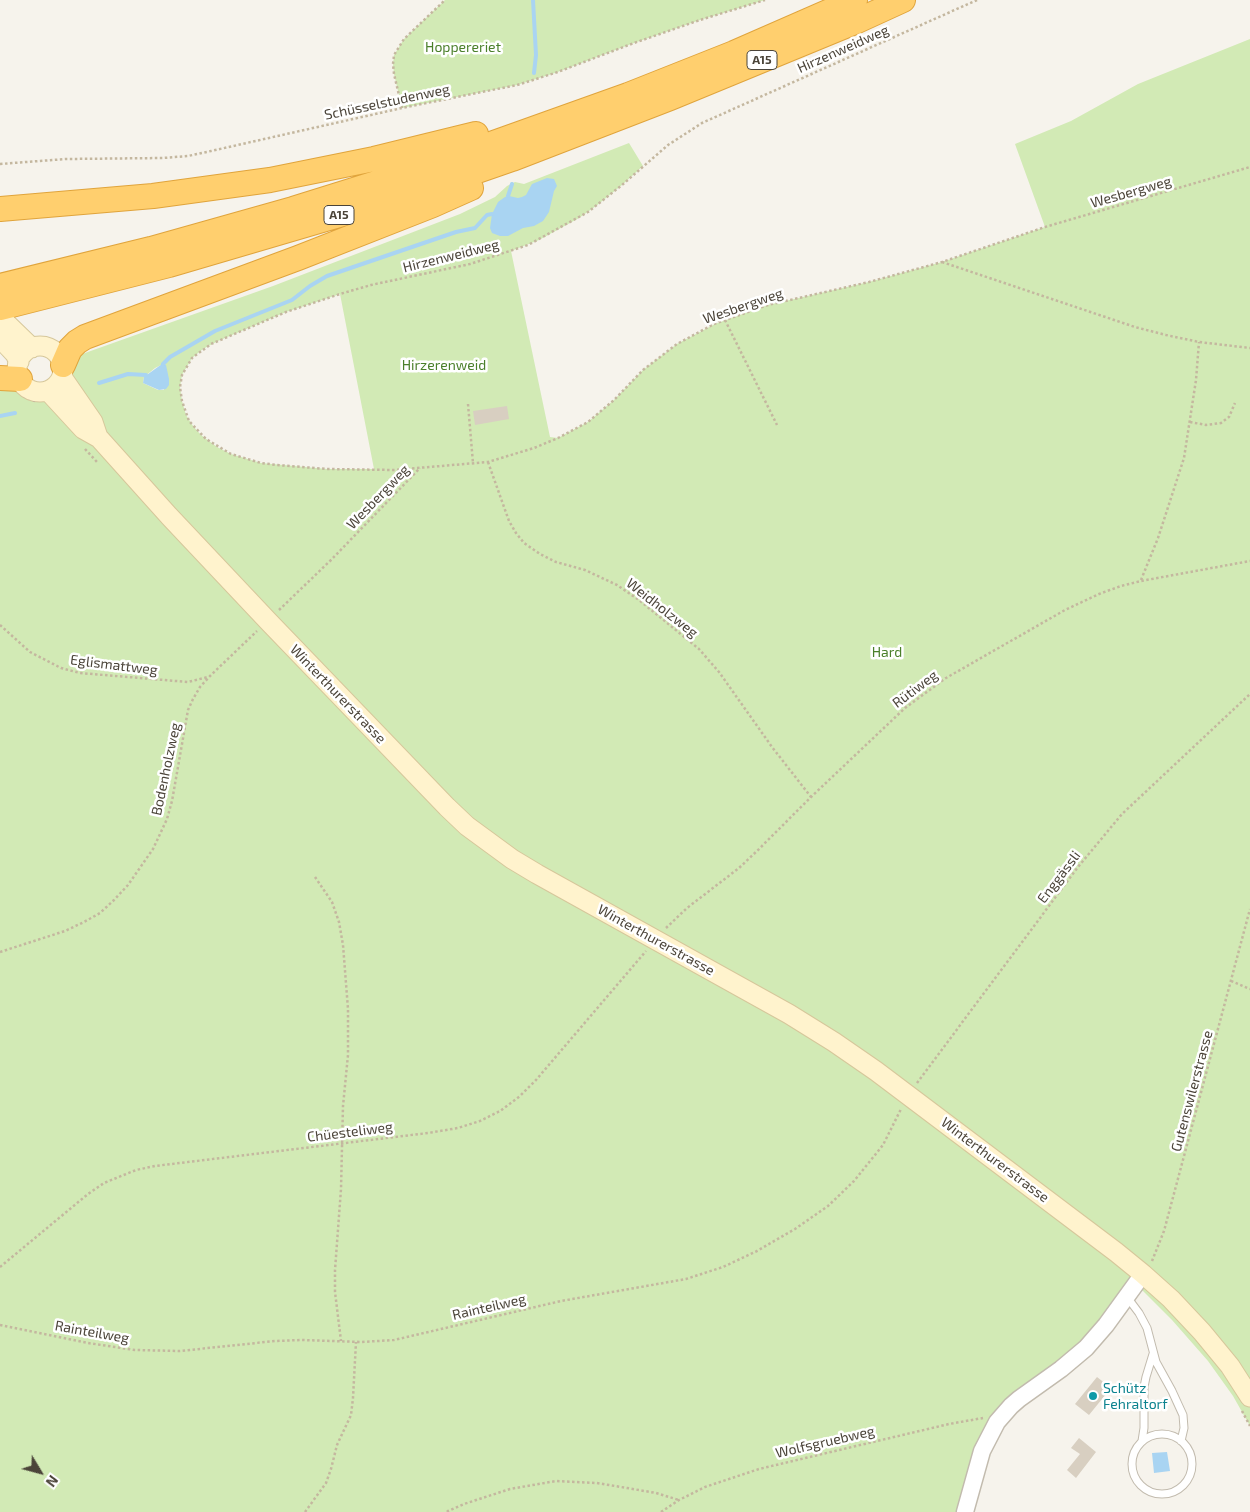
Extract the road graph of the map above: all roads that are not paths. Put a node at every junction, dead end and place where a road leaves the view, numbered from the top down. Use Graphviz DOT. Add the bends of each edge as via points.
graph roads {
  1 [pos="855,0"];
  2 [pos="903,0"];
  3 [pos="628,95"];
  4 [pos="670,98"];
  5 [pos="0,209"];
  6 [pos="0,286"];
  7 [pos="3,323"];
  8 [pos="18,367"];
  9 [pos="62,371"];
  10 [pos="48,390"];
  11 [pos="99,438"];
  12 [pos="1143,1274"];
  13 [pos="1126,1297"];
  14 [pos="1154,1354"];
  15 [pos="1244,1401"];
  16 [pos="1142,1441"];
  17 [pos="1181,1441"];
  18 [pos="965,1512"];
  1 -- 3 [label="highway, A15"];
  2 -- 4 [label="highway, A15"];
  3 -- 5 [label="highway" via="374,160 270,180 152,196"];
  3 -- 6 [label="highway, A15" via="418,170 293,209 151,249"];
  4 -- 7 [label="highway, A15" via="414,193 169,265"];
  4 -- 9 [label="highway" via="424,208 85,337 70,349"];
  7 -- 8 [label="main road"];
  8 -- 9 [label="main road, Winterthurerstrasse" via="45,347 57,353"];
  8 -- 10 [label="main road" via="24,385 29,389"];
  9 -- 10 [label="main road" via="58,383"];
  9 -- 11 [label="main road, Winterthurerstrasse"];
  10 -- 11 [label="main road, Winterthurerstrasse" via="83,429"];
  11 -- 12 [label="main road, Winterthurerstrasse" via="268,621 447,807 489,843 537,874 820,1033 860,1059"];
  12 -- 13 [label="street"];
  12 -- 15 [label="main road, Winterthurerstrasse" via="1172,1299 1230,1366"];
  13 -- 14 [label="lane" via="1147,1328"];
  13 -- 18 [label="street" via="1082,1351 1002,1415 982,1451"];
  14 -- 16 [label="lane" via="1145,1382"];
  14 -- 17 [label="lane" via="1183,1415 1185,1424"];
  16 -- 17 [label="lane" via="1163,1434"];
  16 -- 17 [label="lane" via="1132,1460 1134,1475 1143,1487 1164,1494 1184,1484 1191,1471 1188,1449"];
}
